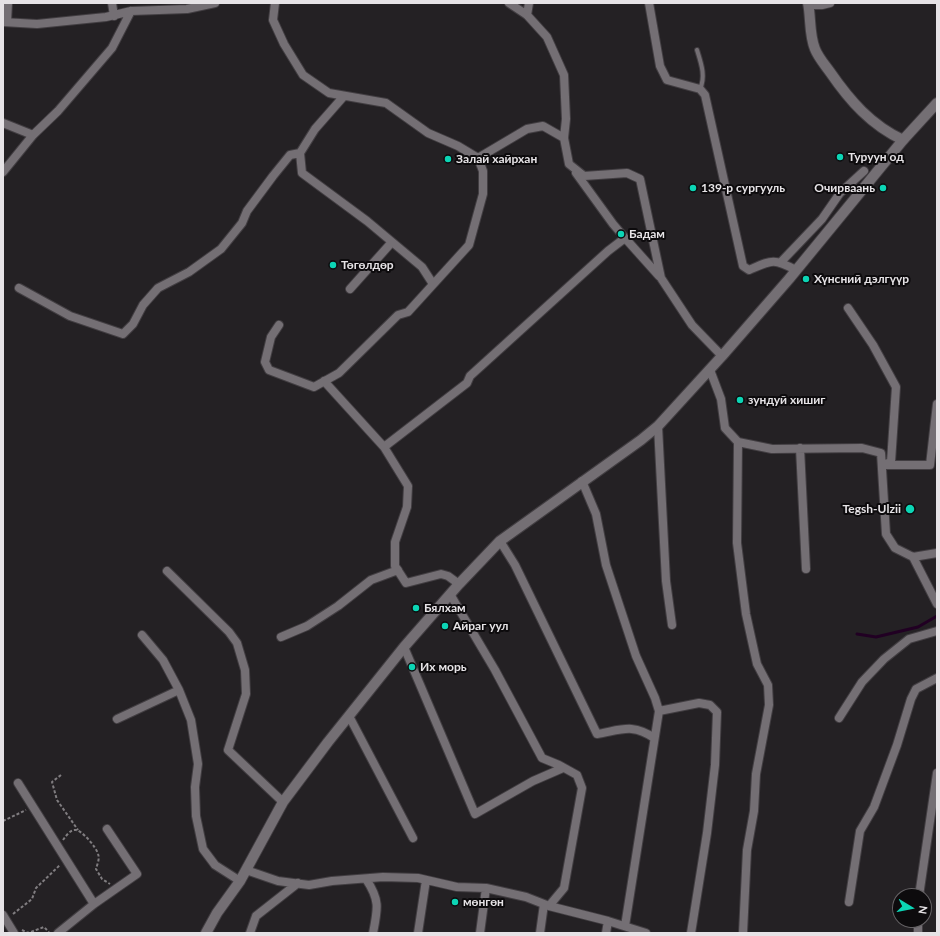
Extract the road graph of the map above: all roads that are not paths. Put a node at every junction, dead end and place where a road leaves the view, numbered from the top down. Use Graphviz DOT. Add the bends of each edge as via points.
graph roads {
  1 [pos="8,3"];
  2 [pos="112,3"];
  3 [pos="215,3"];
  4 [pos="274,3"];
  5 [pos="509,3"];
  6 [pos="529,3"];
  7 [pos="649,3"];
  8 [pos="830,3"];
  9 [pos="808,4"];
  10 [pos="187,6"];
  11 [pos="131,12"];
  12 [pos="527,15"];
  13 [pos="114,16"];
  14 [pos="5,22"];
  15 [pos="697,50"];
  16 [pos="700,89"];
  17 [pos="344,96"];
  18 [pos="936,105"];
  19 [pos="3,123"];
  20 [pos="33,135"];
  21 [pos="564,138"];
  22 [pos="903,140"];
  23 [pos="300,153"];
  24 [pos="478,158"];
  25 [pos="569,164"];
  26 [pos="864,171"];
  27 [pos="3,172"];
  28 [pos="625,238"];
  29 [pos="392,242"];
  30 [pos="781,262"];
  31 [pos="796,270"];
  32 [pos="661,278"];
  33 [pos="434,284"];
  34 [pos="19,288"];
  35 [pos="350,288"];
  36 [pos="848,308"];
  37 [pos="280,325"];
  38 [pos="722,356"];
  39 [pos="710,370"];
  40 [pos="324,381"];
  41 [pos="937,404"];
  42 [pos="658,426"];
  43 [pos="738,442"];
  44 [pos="384,447"];
  45 [pos="800,448"];
  46 [pos="882,465"];
  47 [pos="582,481"];
  48 [pos="500,542"];
  49 [pos="937,553"];
  50 [pos="913,557"];
  51 [pos="806,569"];
  52 [pos="398,570"];
  53 [pos="167,571"];
  54 [pos="459,584"];
  55 [pos="450,594"];
  56 [pos="937,604"];
  57 [pos="672,625"];
  58 [pos="937,631"];
  59 [pos="142,635"];
  60 [pos="281,637"];
  61 [pos="404,648"];
  62 [pos="937,678"];
  63 [pos="179,690"];
  64 [pos="659,711"];
  65 [pos="349,716"];
  66 [pos="839,718"];
  67 [pos="117,719"];
  68 [pos="654,738"];
  69 [pos="563,768"];
  70 [pos="937,773"];
  71 [pos="18,783"];
  72 [pos="935,793"];
  73 [pos="283,802"];
  74 [pos="107,829"];
  75 [pos="413,838"];
  76 [pos="246,870"];
  77 [pos="366,879"];
  78 [pos="426,880"];
  79 [pos="240,881"];
  80 [pos="298,883"];
  81 [pos="486,888"];
  82 [pos="920,888"];
  83 [pos="849,902"];
  84 [pos="94,904"];
  85 [pos="546,905"];
  86 [pos="3,915"];
  87 [pos="608,921"];
  88 [pos="625,926"];
  89 [pos="17,930"];
  90 [pos="58,933"];
  91 [pos="206,933"];
  92 [pos="250,933"];
  93 [pos="373,933"];
  94 [pos="418,933"];
  95 [pos="480,933"];
  96 [pos="540,933"];
  97 [pos="606,933"];
  98 [pos="646,933"];
  99 [pos="691,933"];
  100 [pos="743,933"];
  1 -- 14 [label="street"];
  2 -- 13 [label="street"];
  3 -- 10 [label="street"];
  4 -- 17 [label="street" via="273,20 303,75 330,94"];
  5 -- 12 [label="street"];
  6 -- 12 [label="street"];
  7 -- 16 [label="street" via="660,66 667,80"];
  8 -- 9 [label="street"];
  9 -- 22 [label="main road" via="814,48 831,74 869,119"];
  10 -- 11 [label="street"];
  11 -- 13 [label="street"];
  11 -- 20 [label="street" via="112,48"];
  12 -- 21 [label="street" via="547,37 564,76"];
  13 -- 14 [label="street" via="37,24"];
  15 -- 16 [label="lane" via="703,74"];
  16 -- 30 [label="street" via="705,95 744,266 748,270 769,261"];
  17 -- 23 [label="street" via="315,129"];
  17 -- 24 [label="street" via="386,103 428,133"];
  18 -- 22 [label="main road"];
  19 -- 20 [label="street"];
  20 -- 27 [label="street"];
  21 -- 24 [label="street" via="543,126 527,129"];
  21 -- 25 [label="street"];
  22 -- 31 [label="main road"];
  23 -- 29 [label="street" via="302,173"];
  23 -- 34 [label="street" via="290,155 221,249 189,272 158,288 123,334 70,316"];
  24 -- 33 [label="street" via="483,171 482,194 469,245"];
  25 -- 28 [label="street"];
  25 -- 32 [label="street" via="584,176 628,173 640,179"];
  26 -- 30 [label="street" via="840,194 822,219"];
  28 -- 32 [label="street"];
  28 -- 44 [label="street" via="470,376 467,383"];
  29 -- 33 [label="street" via="422,267"];
  29 -- 35 [label="street"];
  30 -- 31 [label="street"];
  31 -- 38 [label="main road"];
  32 -- 38 [label="street" via="692,325"];
  33 -- 40 [label="street" via="408,312 398,315 339,373"];
  36 -- 46 [label="street" via="873,345 896,387 891,462"];
  37 -- 40 [label="street" via="271,337 265,362 269,370 314,387"];
  38 -- 39 [label="main road"];
  39 -- 42 [label="main road"];
  39 -- 43 [label="street" via="721,399 725,428"];
  40 -- 44 [label="street"];
  41 -- 46 [label="street" via="930,466"];
  42 -- 47 [label="main road"];
  42 -- 57 [label="street" via="666,581"];
  43 -- 45 [label="street" via="772,449"];
  43 -- 100 [label="street" via="737,543 746,614 757,664 768,685 769,705 756,774 754,811 747,850"];
  44 -- 52 [label="street" via="408,486 407,507 395,542 395,566"];
  45 -- 46 [label="street" via="862,448 882,453"];
  45 -- 51 [label="street"];
  46 -- 50 [label="street" via="886,534 895,548"];
  47 -- 48 [label="main road"];
  47 -- 64 [label="street" via="596,514 606,565 636,656"];
  48 -- 54 [label="main road"];
  48 -- 68 [label="street" via="515,565 597,734 634,728"];
  49 -- 50 [label="street"];
  50 -- 56 [label="street"];
  52 -- 54 [label="street" via="406,583 441,574"];
  52 -- 60 [label="street" via="371,580 307,626"];
  53 -- 73 [label="street" via="238,644 245,670 246,694 228,750"];
  54 -- 55 [label="main road"];
  55 -- 61 [label="main road"];
  55 -- 69 [label="street" via="495,670 542,758"];
  58 -- 66 [label="street" via="909,638 884,659 862,682"];
  59 -- 63 [label="street" via="163,660"];
  61 -- 65 [label="main road"];
  61 -- 69 [label="street" via="474,814 532,781"];
  62 -- 83 [label="street" via="916,689 911,698 874,807 860,831"];
  63 -- 67 [label="street"];
  63 -- 79 [label="street" via="191,720 197,757 196,816 203,849 215,865"];
  64 -- 68 [label="street"];
  64 -- 99 [label="street" via="699,703 710,706 717,712 715,765 707,833"];
  65 -- 73 [label="main road"];
  65 -- 75 [label="street"];
  68 -- 88 [label="street"];
  69 -- 85 [label="street" via="577,775 582,788 564,888"];
  70 -- 72 [label="street"];
  71 -- 84 [label="street"];
  72 -- 82 [label="street"];
  73 -- 76 [label="main road"];
  74 -- 84 [label="street" via="137,874"];
  76 -- 79 [label="main road"];
  76 -- 80 [label="street" via="278,881"];
  77 -- 78 [label="street"];
  77 -- 80 [label="street" via="309,885"];
  77 -- 93 [label="street" via="375,892 377,910"];
  78 -- 81 [label="street" via="458,887"];
  78 -- 94 [label="street"];
  79 -- 91 [label="main road"];
  80 -- 92 [label="street" via="256,916"];
  81 -- 85 [label="street" via="526,897"];
  81 -- 95 [label="street"];
  84 -- 90 [label="street"];
  85 -- 87 [label="street"];
  85 -- 96 [label="street"];
  86 -- 89 [label="street"];
  87 -- 88 [label="street"];
  87 -- 97 [label="street"];
  88 -- 98 [label="street"];
}
